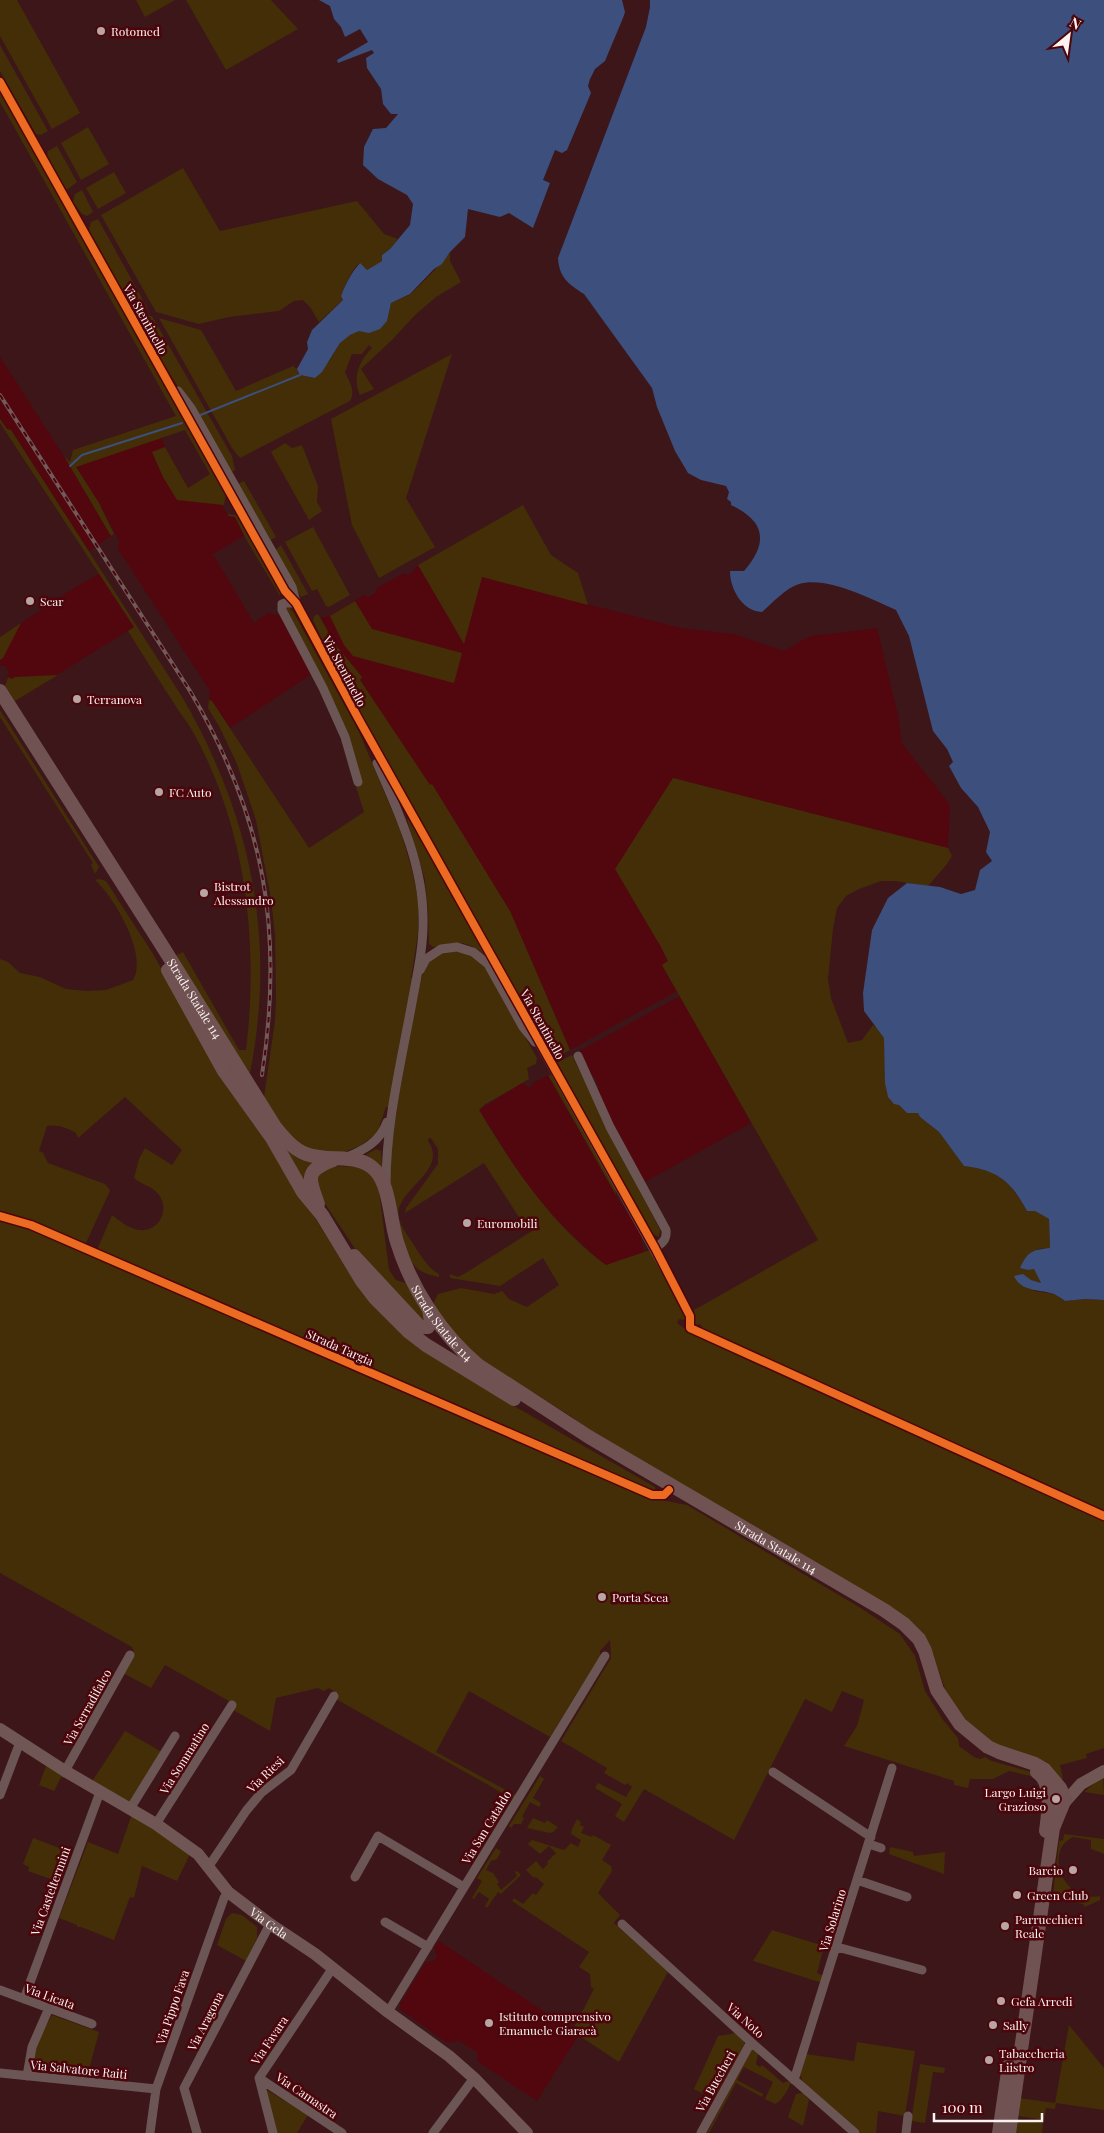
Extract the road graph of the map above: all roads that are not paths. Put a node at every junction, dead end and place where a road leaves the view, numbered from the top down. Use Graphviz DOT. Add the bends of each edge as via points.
graph roads {
  1 [pos="0,82"];
  2 [pos="296,603"];
  3 [pos="0,691"];
  4 [pos="0,702"];
  5 [pos="358,718"];
  6 [pos="358,782"];
  7 [pos="412,814"];
  8 [pos="400,817"];
  9 [pos="416,979"];
  10 [pos="578,1056"];
  11 [pos="552,1064"];
  12 [pos="392,1108"];
  13 [pos="338,1160"];
  14 [pos="386,1190"];
  15 [pos="322,1215"];
  16 [pos="0,1216"];
  17 [pos="338,1240"];
  18 [pos="655,1248"];
  19 [pos="667,1273"];
  20 [pos="429,1309"];
  21 [pos="669,1490"];
  22 [pos="130,1655"];
  23 [pos="605,1656"];
  24 [pos="334,1696"];
  25 [pos="232,1705"];
  26 [pos="0,1729"];
  27 [pos="175,1736"];
  28 [pos="20,1742"];
  29 [pos="892,1768"];
  30 [pos="65,1771"];
  31 [pos="773,1772"];
  32 [pos="1101,1772"];
  33 [pos="100,1792"];
  34 [pos="0,1795"];
  35 [pos="1057,1797"];
  36 [pos="130,1809"];
  37 [pos="156,1824"];
  38 [pos="870,1840"];
  39 [pos="881,1848"];
  40 [pos="209,1866"];
  41 [pos="355,1877"];
  42 [pos="857,1880"];
  43 [pos="464,1888"];
  44 [pos="228,1892"];
  45 [pos="907,1897"];
  46 [pos="385,1922"];
  47 [pos="270,1924"];
  48 [pos="622,1924"];
  49 [pos="428,1947"];
  50 [pos="837,1947"];
  51 [pos="332,1968"];
  52 [pos="922,1970"];
  53 [pos="0,1990"];
  54 [pos="24,1999"];
  55 [pos="48,2008"];
  56 [pos="388,2012"];
  57 [pos="92,2024"];
  58 [pos="751,2042"];
  59 [pos="0,2073"];
  60 [pos="27,2076"];
  61 [pos="259,2078"];
  62 [pos="474,2078"];
  63 [pos="794,2080"];
  64 [pos="156,2089"];
  65 [pos="908,2116"];
  66 [pos="435,2131"];
  67 [pos="150,2133"];
  68 [pos="197,2133"];
  69 [pos="273,2133"];
  70 [pos="342,2133"];
  71 [pos="527,2133"];
  72 [pos="701,2133"];
  73 [pos="855,2133"];
  74 [pos="906,2133"];
  75 [pos="999,2133"];
  76 [pos="1009,2133"];
  1 -- 2 [label="street, Via Stentinello" via="157,363 191,408 242,508 292,587"];
  2 -- 5 [label="street, Via Stentinello"];
  2 -- 6 [label="street" via="285,602 282,610 324,688 345,737"];
  3 -- 13 [label="main road, Strada Statale 114" via="275,1127 300,1151"];
  4 -- 15 [label="main road, Strada Statale 114" via="156,949 224,1072 272,1138 303,1192"];
  5 -- 7 [label="street, Via Stentinello"];
  5 -- 8 [label="street"];
  7 -- 8 [label="street" via="405,812"];
  7 -- 11 [label="street, Via Stentinello"];
  8 -- 9 [label="street" via="416,868 424,917"];
  9 -- 11 [label="street" via="433,952 449,947 474,952 488,964 523,1027"];
  9 -- 12 [label="street"];
  10 -- 18 [label="street" via="610,1127 666,1230 667,1236"];
  11 -- 18 [label="street, Via Stentinello"];
  12 -- 13 [label="street" via="378,1138 359,1152"];
  12 -- 14 [label="street" via="386,1154"];
  13 -- 14 [label="main road, Strada Statale 114" via="354,1159 369,1164 381,1177"];
  13 -- 15 [label="main road" via="315,1168 310,1176 309,1182"];
  14 -- 20 [label="main road, Strada Statale 114" via="397,1244"];
  15 -- 17 [label="main road, Strada Statale 114"];
  16 -- 21 [label="street, Strada Targia" via="31,1225 652,1495 664,1495"];
  17 -- 20 [label="main road" via="420,1326 428,1327 431,1322"];
  17 -- 21 [label="main road, Strada Statale 114" via="375,1298 426,1345"];
  18 -- 19 [label="street, Via Stentinello"];
  20 -- 35 [label="main road, Strada Statale 114" via="457,1345 478,1365 589,1437 904,1624 919,1640 937,1690 960,1724 988,1747 1044,1769"];
  21 -- 35 [label="main road, Strada Statale 114" via="900,1629 918,1654 936,1701 956,1728 985,1752 1039,1773"];
  22 -- 30 [label="street, Via Serradifalco"];
  23 -- 43 [label="street, Via San Cataldo"];
  24 -- 40 [label="street, Via Riesi" via="290,1770 256,1799"];
  25 -- 37 [label="street, Via Sommatino"];
  26 -- 28 [label="street, Via Gela"];
  27 -- 36 [label="street"];
  28 -- 30 [label="street, Via Gela"];
  28 -- 34 [label="street"];
  29 -- 38 [label="street, Via Solarino"];
  30 -- 33 [label="street, Via Gela"];
  31 -- 38 [label="street"];
  32 -- 35 [label="street" via="1084,1777"];
  33 -- 36 [label="street, Via Gela"];
  33 -- 54 [label="street, Via Casteltermini"];
  35 -- 75 [label="main road" via="1040,1877"];
  35 -- 76 [label="main road"];
  36 -- 37 [label="street, Via Gela"];
  37 -- 40 [label="street, Via Gela" via="198,1854"];
  38 -- 39 [label="street"];
  38 -- 42 [label="street, Via Solarino"];
  40 -- 44 [label="street, Via Gela"];
  41 -- 43 [label="street" via="378,1836"];
  42 -- 45 [label="street"];
  42 -- 50 [label="street, Via Solarino"];
  43 -- 49 [label="street, Via San Cataldo"];
  44 -- 47 [label="street, Via Gela"];
  44 -- 64 [label="street, Via Pippo Fava"];
  46 -- 49 [label="street"];
  47 -- 51 [label="street, Via Gela"];
  47 -- 68 [label="street, Via Aragona" via="184,2088"];
  48 -- 58 [label="street, Via Noto"];
  49 -- 56 [label="street, Via San Cataldo"];
  50 -- 52 [label="street"];
  50 -- 63 [label="street, Via Solarino"];
  51 -- 56 [label="street, Via Gela"];
  51 -- 61 [label="street, Via Favara"];
  53 -- 54 [label="street, Via Licata"];
  54 -- 55 [label="street, Via Licata"];
  55 -- 57 [label="street, Via Licata"];
  55 -- 60 [label="street" via="32,2047"];
  56 -- 62 [label="street, Via Gela"];
  58 -- 63 [label="street, Via Noto"];
  58 -- 72 [label="street, Via Buccheri"];
  59 -- 60 [label="street, Via Salvatore Raiti"];
  60 -- 64 [label="street, Via Salvatore Raiti"];
  61 -- 69 [label="street, Via Favara"];
  61 -- 70 [label="street, Via Camastra"];
  62 -- 66 [label="street"];
  62 -- 71 [label="street, Via Gela"];
  63 -- 73 [label="street, Via Noto"];
  64 -- 67 [label="street, Via Pippo Fava"];
  65 -- 74 [label="street"];
}
